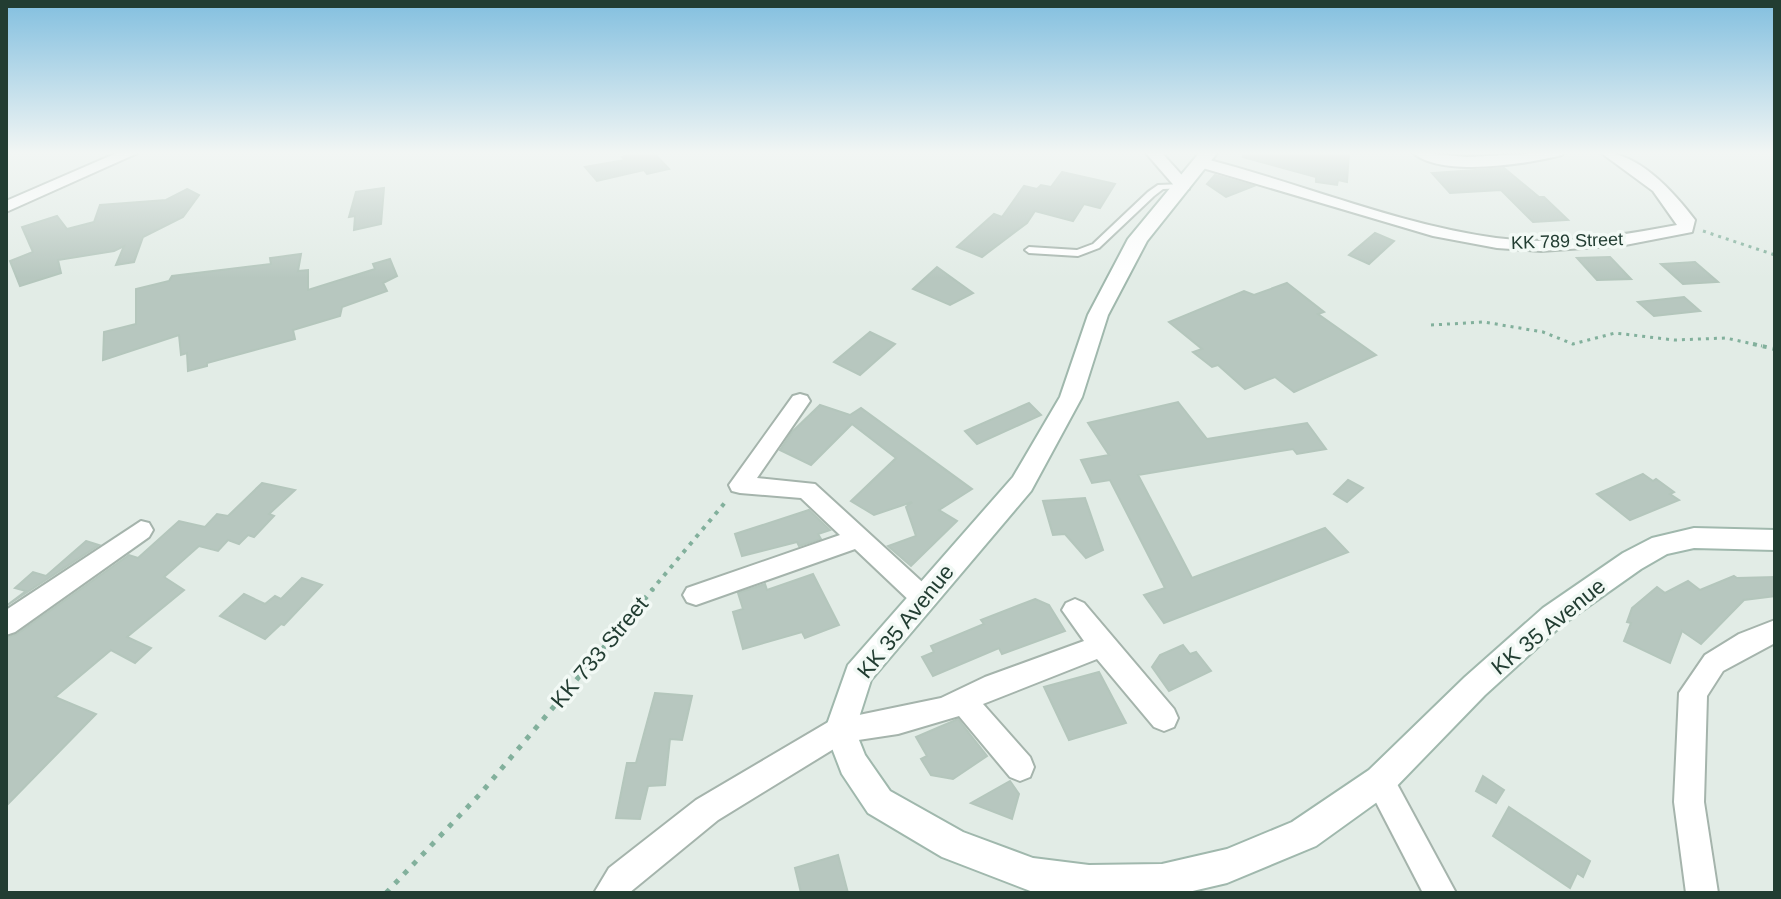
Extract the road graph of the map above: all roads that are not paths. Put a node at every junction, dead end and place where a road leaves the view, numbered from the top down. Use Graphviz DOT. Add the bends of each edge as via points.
graph roads {
  1 [pos="36,194"];
  2 [pos="1151,194"];
  3 [pos="1175,194"];
  4 [pos="1319,194"];
  5 [pos="1664,194"];
  6 [pos="6,207"];
  7 [pos="1029,250"];
  8 [pos="800,401"];
  9 [pos="141,530"];
  10 [pos="860,538"];
  11 [pos="1775,540"];
  12 [pos="696,595"];
  13 [pos="922,597"];
  14 [pos="1075,610"];
  15 [pos="6,624"];
  16 [pos="1775,631"];
  17 [pos="1102,646"];
  18 [pos="963,700"];
  19 [pos="1164,718"];
  20 [pos="840,730"];
  21 [pos="1020,767"];
  22 [pos="1380,781"];
  23 [pos="610,893"];
  24 [pos="1440,893"];
  25 [pos="1702,893"];
  1 -- 6 [label="street"];
  2 -- 7 [label="lane" via="1096,246 1078,253"];
  3 -- 13 [label="main road, KK 35 Avenue" via="1138,239 1098,315 1071,397 1022,484"];
  4 -- 5 [label="street, KK 789 Street" via="1439,232 1541,246 1681,231 1686,223"];
  8 -- 10 [label="street" via="740,485 807,490"];
  9 -- 15 [label="street"];
  10 -- 12 [label="street"];
  10 -- 13 [label="street"];
  11 -- 22 [label="main road, KK 35 Avenue" via="1694,538 1661,545 1632,561 1553,616"];
  13 -- 20 [label="main road, KK 35 Avenue" via="858,674"];
  14 -- 17 [label="street"];
  16 -- 25 [label="street" via="1714,663 1693,693 1689,802"];
  17 -- 18 [label="street"];
  17 -- 19 [label="street"];
  18 -- 20 [label="street" via="898,721"];
  18 -- 21 [label="street"];
  20 -- 22 [label="main road, KK 35 Avenue" via="853,764 879,802 954,845 1033,875 1089,882 1162,881 1227,866 1304,834"];
  20 -- 23 [label="street" via="707,810 620,879"];
  22 -- 24 [label="street"];
}
